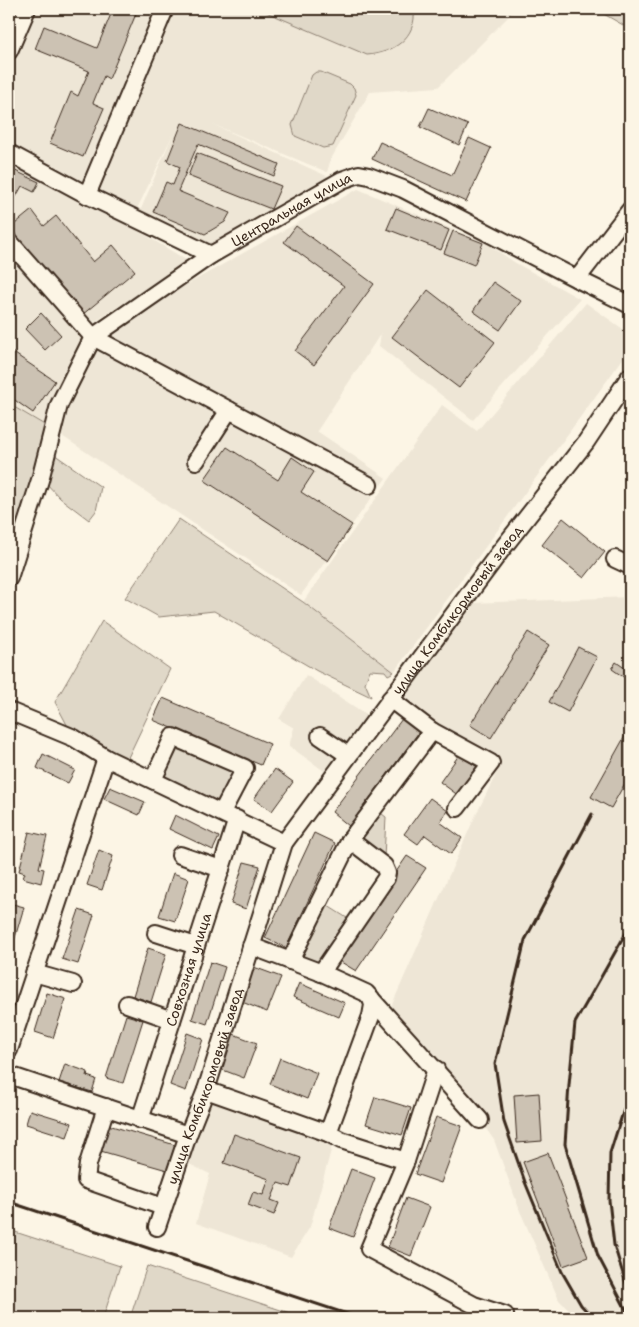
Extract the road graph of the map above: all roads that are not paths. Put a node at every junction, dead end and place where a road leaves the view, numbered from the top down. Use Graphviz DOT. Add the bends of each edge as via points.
graph roads {
  1 [pos="27,9"];
  2 [pos="165,9"];
  3 [pos="9,51"];
  4 [pos="9,153"];
  5 [pos="87,196"];
  6 [pos="630,210"];
  7 [pos="9,241"];
  8 [pos="211,255"];
  9 [pos="188,262"];
  10 [pos="577,279"];
  11 [pos="630,305"];
  12 [pos="93,337"];
  13 [pos="630,376"];
  14 [pos="229,410"];
  15 [pos="196,461"];
  16 [pos="370,485"];
  17 [pos="615,559"];
  18 [pos="630,566"];
  19 [pos="9,578"];
  20 [pos="390,699"];
  21 [pos="9,711"];
  22 [pos="432,731"];
  23 [pos="320,736"];
  24 [pos="348,755"];
  25 [pos="106,758"];
  26 [pos="153,780"];
  27 [pos="457,808"];
  28 [pos="229,816"];
  29 [pos="350,840"];
  30 [pos="284,843"];
  31 [pos="180,855"];
  32 [pos="221,869"];
  33 [pos="156,933"];
  34 [pos="196,946"];
  35 [pos="251,946"];
  36 [pos="290,961"];
  37 [pos="34,973"];
  38 [pos="321,973"];
  39 [pos="73,984"];
  40 [pos="371,998"];
  41 [pos="127,1004"];
  42 [pos="172,1020"];
  43 [pos="9,1050"];
  44 [pos="436,1069"];
  45 [pos="9,1075"];
  46 [pos="206,1090"];
  47 [pos="106,1107"];
  48 [pos="140,1120"];
  49 [pos="480,1120"];
  50 [pos="328,1133"];
  51 [pos="188,1135"];
  52 [pos="406,1161"];
  53 [pos="163,1207"];
  54 [pos="157,1227"];
  55 [pos="505,1315"];
  1 -- 3 [label="street"];
  2 -- 5 [label="street"];
  4 -- 5 [label="street"];
  5 -- 8 [label="street"];
  6 -- 10 [label="street"];
  7 -- 12 [label="street"];
  8 -- 9 [label="street"];
  8 -- 10 [label="street, Центральная улица" via="342,180 359,174 403,188"];
  8 -- 12 [label="street"];
  10 -- 11 [label="street, Центральная улица"];
  12 -- 14 [label="street"];
  12 -- 19 [label="street" via="59,405 40,480"];
  13 -- 20 [label="street, улица Комбикормовый завод" via="586,442"];
  14 -- 15 [label="street"];
  14 -- 16 [label="street"];
  17 -- 18 [label="street"];
  20 -- 22 [label="street"];
  20 -- 24 [label="street, улица Комбикормовый завод"];
  21 -- 25 [label="street" via="74,738"];
  22 -- 27 [label="street" via="491,763"];
  22 -- 29 [label="street"];
  23 -- 24 [label="street"];
  24 -- 30 [label="street, улица Комбикормовый завод"];
  25 -- 26 [label="street"];
  25 -- 37 [label="street"];
  26 -- 28 [label="street"];
  26 -- 28 [label="street, Совхозная улица" via="173,737 245,768"];
  28 -- 30 [label="street"];
  28 -- 32 [label="street, Совхозная улица"];
  29 -- 36 [label="street"];
  29 -- 38 [label="street" via="384,866 386,878"];
  30 -- 35 [label="street, улица Комбикормовый завод"];
  31 -- 32 [label="street"];
  32 -- 34 [label="street, Совхозная улица"];
  33 -- 34 [label="street"];
  34 -- 42 [label="street, Совхозная улица"];
  35 -- 36 [label="street"];
  35 -- 46 [label="street, улица Комбикормовый завод"];
  36 -- 38 [label="street"];
  37 -- 39 [label="street"];
  37 -- 43 [label="street"];
  38 -- 40 [label="street"];
  40 -- 44 [label="street"];
  40 -- 50 [label="street" via="371,1016"];
  41 -- 42 [label="street"];
  42 -- 48 [label="street, Совхозная улица"];
  44 -- 49 [label="street"];
  44 -- 52 [label="street"];
  45 -- 47 [label="street"];
  46 -- 50 [label="street"];
  46 -- 51 [label="street, улица Комбикормовый завод"];
  47 -- 48 [label="street"];
  47 -- 53 [label="street" via="86,1180"];
  48 -- 51 [label="street"];
  50 -- 52 [label="street"];
  51 -- 53 [label="street, улица Комбикормовый завод"];
  52 -- 55 [label="street" via="369,1249 474,1305"];
  53 -- 54 [label="street, улица Комбикормовый завод"];
}
